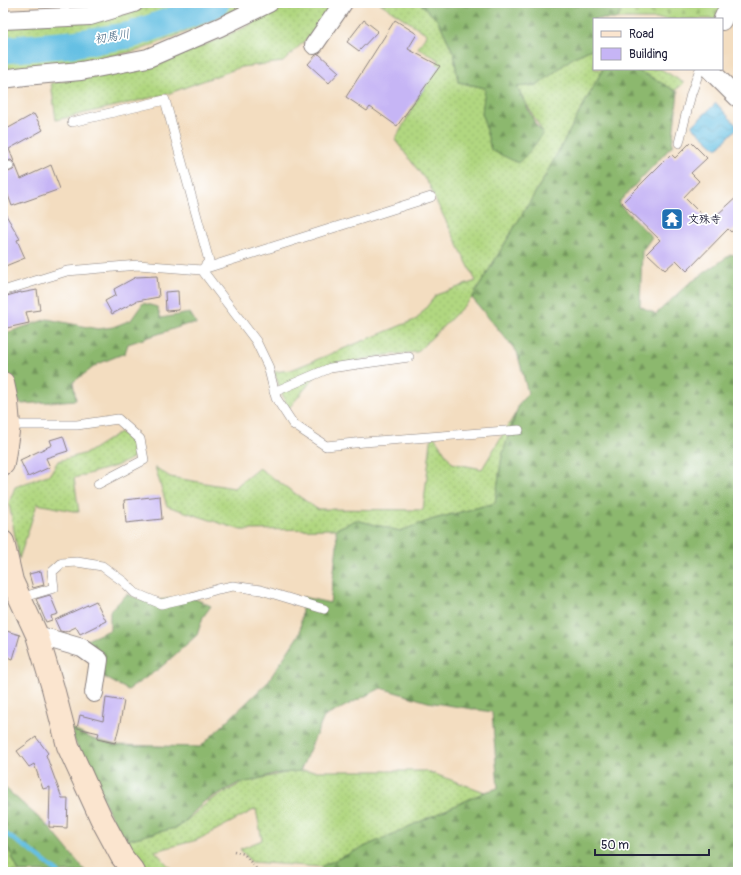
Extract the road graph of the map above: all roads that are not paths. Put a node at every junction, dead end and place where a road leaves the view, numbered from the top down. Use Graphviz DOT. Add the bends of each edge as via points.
graph roads {
  1 [pos="134,3"];
  2 [pos="269,3"];
  3 [pos="343,3"];
  4 [pos="730,3"];
  5 [pos="723,19"];
  6 [pos="3,20"];
  7 [pos="314,45"];
  8 [pos="700,70"];
  9 [pos="710,70"];
  10 [pos="3,79"];
  11 [pos="738,98"];
  12 [pos="72,122"];
  13 [pos="679,143"];
  14 [pos="431,197"];
  15 [pos="202,270"];
  16 [pos="3,290"];
  17 [pos="408,356"];
  18 [pos="3,383"];
  19 [pos="274,392"];
  20 [pos="9,425"];
  21 [pos="519,430"];
  22 [pos="3,464"];
  23 [pos="98,484"];
  24 [pos="3,542"];
  25 [pos="20,598"];
  26 [pos="324,608"];
  27 [pos="37,635"];
  28 [pos="94,693"];
  29 [pos="134,872"];
  1 -- 6 [label="street" via="90,16"];
  2 -- 10 [label="street" via="148,58 81,71"];
  3 -- 7 [label="street"];
  4 -- 5 [label="street"];
  8 -- 13 [label="lane"];
  9 -- 11 [label="street"];
  12 -- 15 [label="lane" via="164,100 209,261"];
  14 -- 15 [label="lane"];
  15 -- 16 [label="lane" via="138,265 67,271"];
  15 -- 19 [label="lane" via="256,341 268,366"];
  17 -- 19 [label="lane" via="330,368"];
  18 -- 20 [label="street"];
  19 -- 21 [label="lane" via="293,424 326,446"];
  20 -- 22 [label="street"];
  20 -- 23 [label="lane" via="77,425 118,419 140,439 144,460"];
  24 -- 25 [label="street" via="12,581"];
  25 -- 26 [label="lane" via="54,588 52,572 62,563 77,562 102,566 124,582 135,594 161,604 233,586 261,590"];
  25 -- 27 [label="street"];
  27 -- 28 [label="street" via="82,648 99,660"];
  27 -- 29 [label="street" via="68,746 100,818 122,857"];
}
